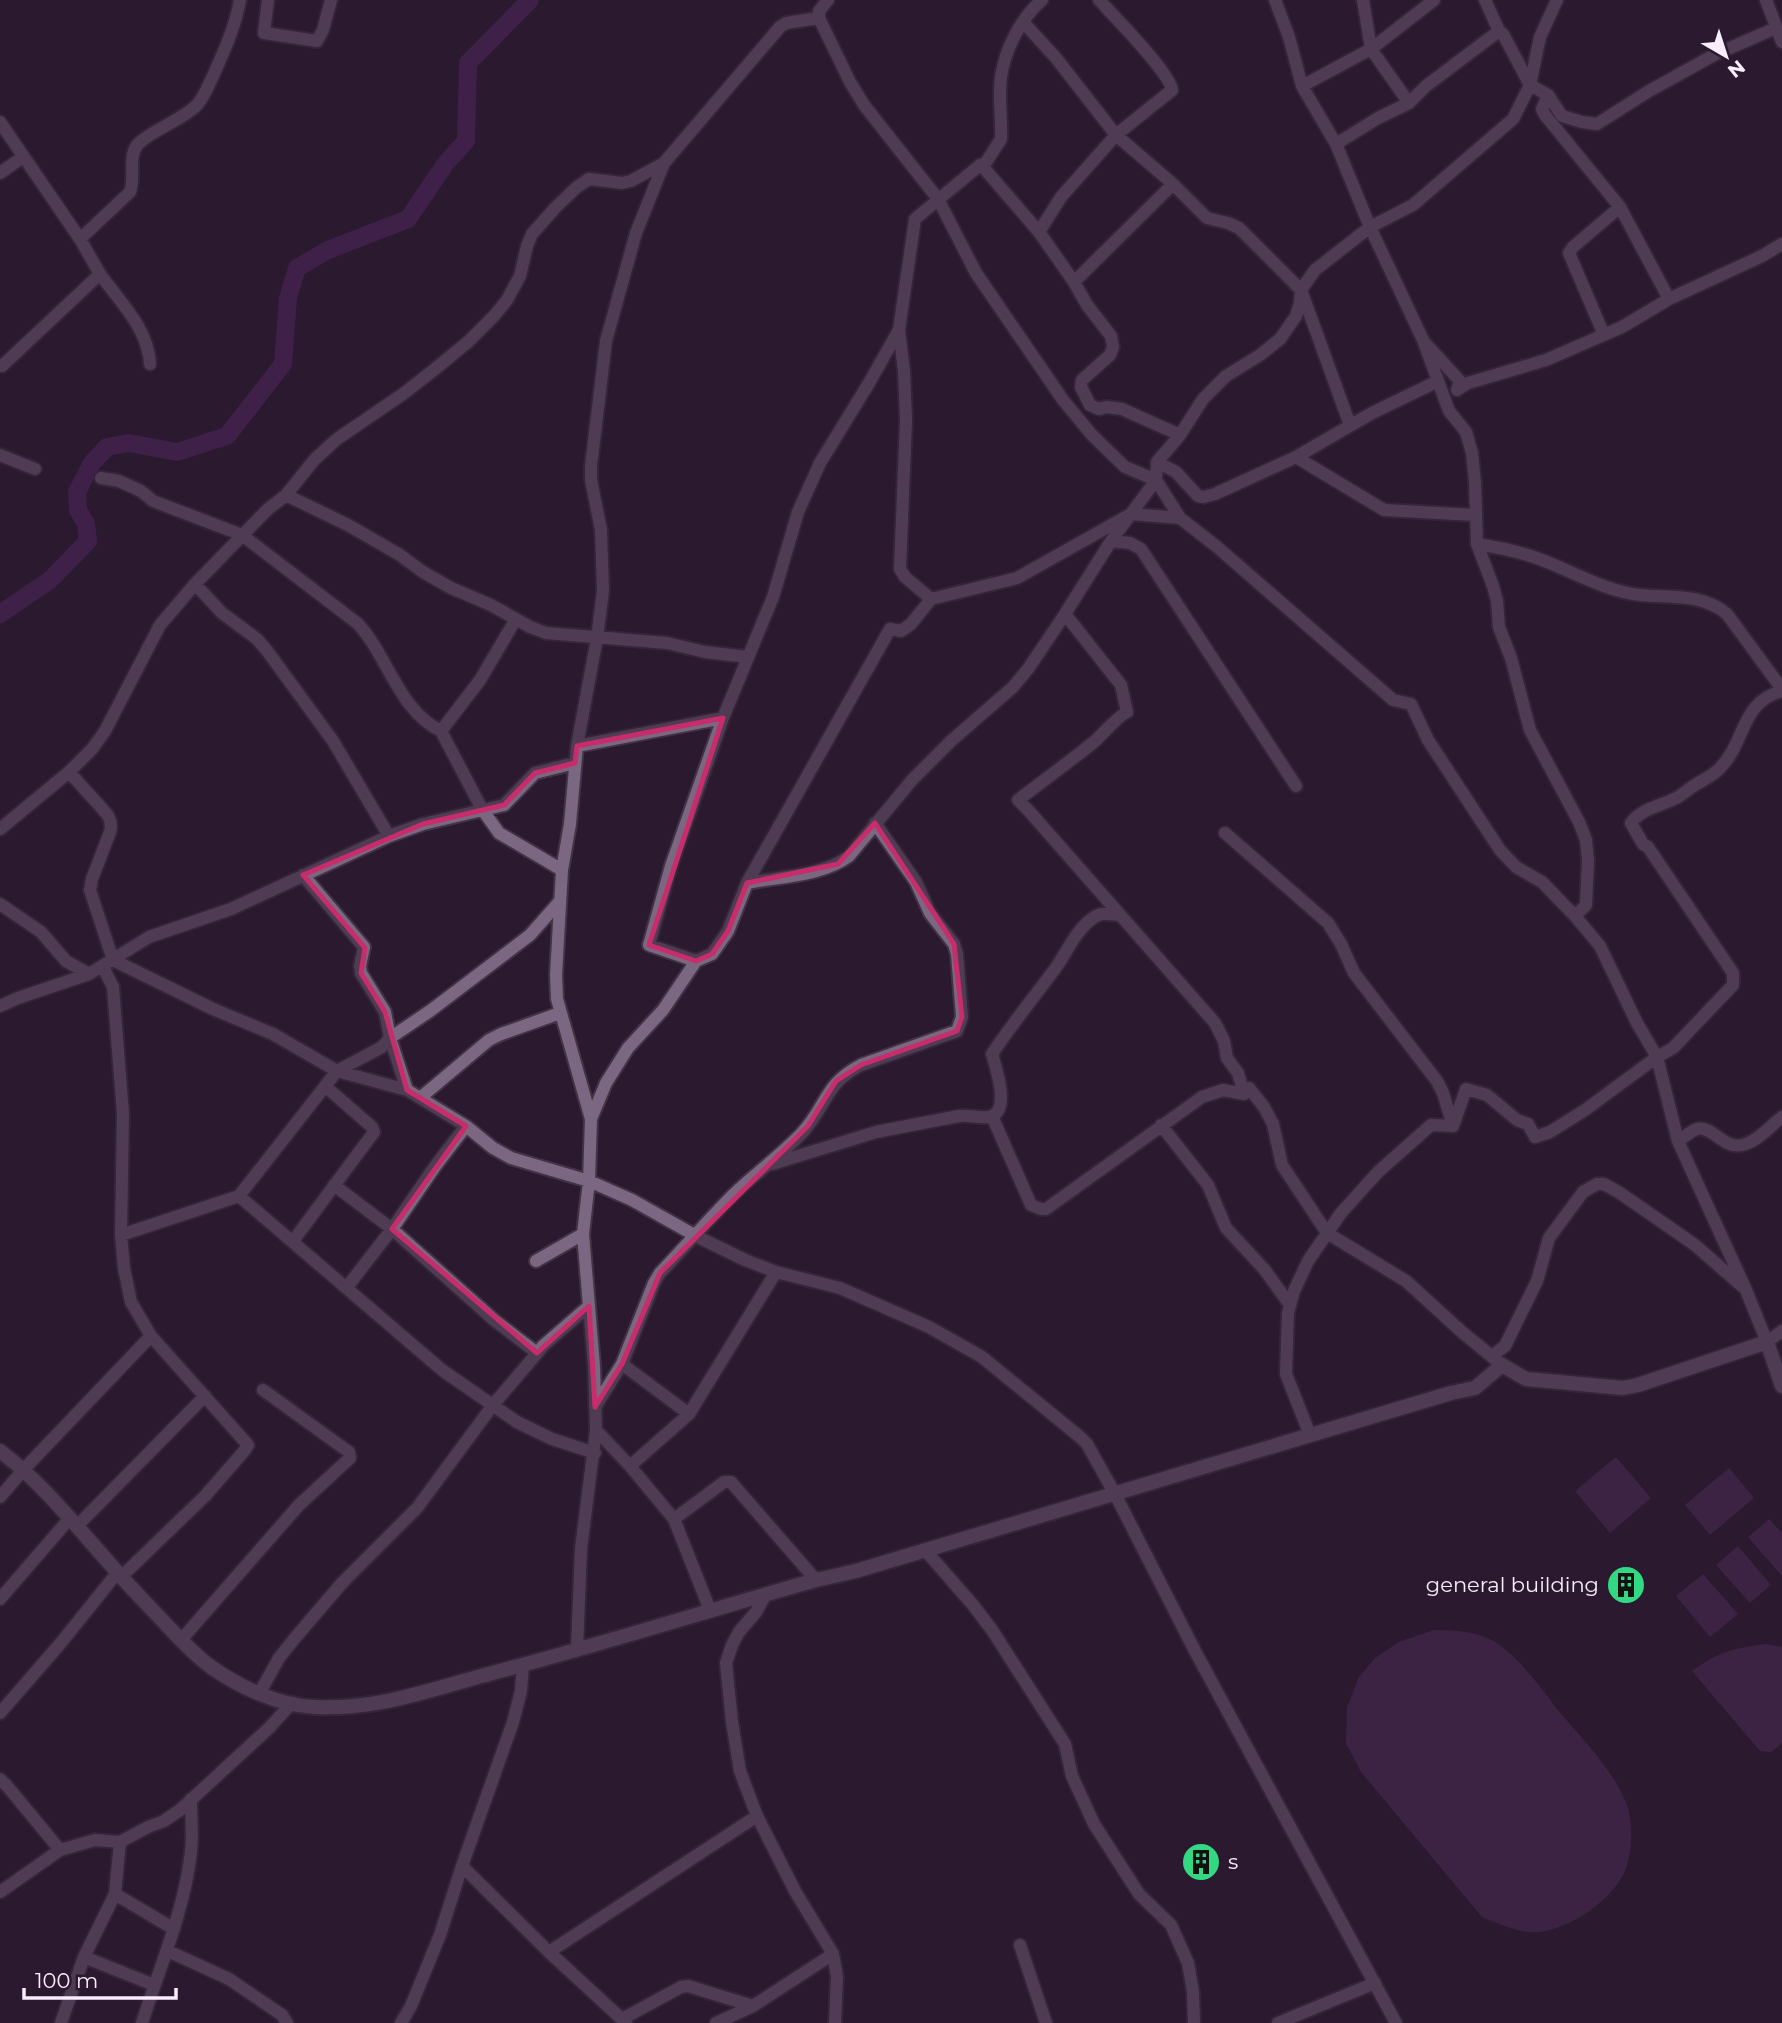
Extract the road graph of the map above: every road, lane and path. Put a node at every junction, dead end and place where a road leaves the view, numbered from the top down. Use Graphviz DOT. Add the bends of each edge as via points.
graph roads {
  1 [pos="240,0"];
  2 [pos="268,0"];
  3 [pos="331,0"];
  4 [pos="828,0"];
  5 [pos="1042,0"];
  6 [pos="1099,0"];
  7 [pos="1275,0"];
  8 [pos="1363,0"];
  9 [pos="1434,0"];
  10 [pos="1485,0"];
  11 [pos="1557,0"];
  12 [pos="1766,0"];
  13 [pos="819,19"];
  14 [pos="1024,23"];
  15 [pos="1776,27"];
  16 [pos="1499,31"];
  17 [pos="1782,42"];
  18 [pos="1371,50"];
  19 [pos="1531,85"];
  20 [pos="1302,86"];
  21 [pos="1548,95"];
  22 [pos="1409,103"];
  23 [pos="0,122"];
  24 [pos="1116,135"];
  25 [pos="1336,144"];
  26 [pos="23,157"];
  27 [pos="664,163"];
  28 [pos="983,167"];
  29 [pos="0,173"];
  30 [pos="1172,184"];
  31 [pos="938,199"];
  32 [pos="1620,207"];
  33 [pos="1370,227"];
  34 [pos="1039,232"];
  35 [pos="80,239"];
  36 [pos="1782,244"];
  37 [pos="100,274"];
  38 [pos="1074,282"];
  39 [pos="1301,290"];
  40 [pos="1669,299"];
  41 [pos="899,330"];
  42 [pos="1604,335"];
  43 [pos="1423,340"];
  44 [pos="150,364"];
  45 [pos="1,370"];
  46 [pos="1436,382"];
  47 [pos="1350,425"];
  48 [pos="1180,435"];
  49 [pos="0,455"];
  50 [pos="1296,457"];
  51 [pos="1157,463"];
  52 [pos="34,469"];
  53 [pos="101,478"];
  54 [pos="1156,480"];
  55 [pos="286,495"];
  56 [pos="1131,514"];
  57 [pos="1475,515"];
  58 [pos="1180,519"];
  59 [pos="242,535"];
  60 [pos="1111,541"];
  61 [pos="1477,544"];
  62 [pos="195,584"];
  63 [pos="931,599"];
  64 [pos="1065,614"];
  65 [pos="516,620"];
  66 [pos="597,638"];
  67 [pos="748,657"];
  68 [pos="1782,690"];
  69 [pos="723,718"];
  70 [pos="441,731"];
  71 [pos="577,746"];
  72 [pos="575,763"];
  73 [pos="69,772"];
  74 [pos="1296,786"];
  75 [pos="482,809"];
  76 [pos="875,823"];
  77 [pos="0,829"];
  78 [pos="1225,833"];
  79 [pos="389,836"];
  80 [pos="562,870"];
  81 [pos="303,875"];
  82 [pos="747,883"];
  83 [pos="560,901"];
  84 [pos="0,904"];
  85 [pos="1118,915"];
  86 [pos="1575,916"];
  87 [pos="696,961"];
  88 [pos="108,963"];
  89 [pos="89,974"];
  90 [pos="0,1006"];
  91 [pos="560,1013"];
  92 [pos="390,1038"];
  93 [pos="1657,1057"];
  94 [pos="337,1071"];
  95 [pos="325,1086"];
  96 [pos="407,1090"];
  97 [pos="1244,1094"];
  98 [pos="420,1098"];
  99 [pos="992,1116"];
  100 [pos="1782,1117"];
  101 [pos="591,1119"];
  102 [pos="1161,1125"];
  103 [pos="466,1126"];
  104 [pos="1453,1126"];
  105 [pos="1678,1141"];
  106 [pos="768,1165"];
  107 [pos="589,1181"];
  108 [pos="334,1185"];
  109 [pos="239,1196"];
  110 [pos="393,1229"];
  111 [pos="1327,1233"];
  112 [pos="583,1234"];
  113 [pos="121,1235"];
  114 [pos="696,1236"];
  115 [pos="293,1241"];
  116 [pos="536,1261"];
  117 [pos="776,1272"];
  118 [pos="347,1287"];
  119 [pos="1746,1290"];
  120 [pos="1290,1305"];
  121 [pos="589,1306"];
  122 [pos="1782,1331"];
  123 [pos="151,1336"];
  124 [pos="1767,1342"];
  125 [pos="537,1353"];
  126 [pos="1497,1361"];
  127 [pos="622,1364"];
  128 [pos="1782,1386"];
  129 [pos="263,1390"];
  130 [pos="205,1396"];
  131 [pos="493,1405"];
  132 [pos="595,1408"];
  133 [pos="689,1414"];
  134 [pos="596,1430"];
  135 [pos="1310,1435"];
  136 [pos="0,1451"];
  137 [pos="595,1453"];
  138 [pos="630,1466"];
  139 [pos="24,1469"];
  140 [pos="1115,1494"];
  141 [pos="0,1497"];
  142 [pos="674,1519"];
  143 [pos="73,1522"];
  144 [pos="926,1550"];
  145 [pos="119,1575"];
  146 [pos="816,1580"];
  147 [pos="766,1594"];
  148 [pos="0,1598"];
  149 [pos="710,1610"];
  150 [pos="181,1640"];
  151 [pos="577,1649"];
  152 [pos="523,1665"];
  153 [pos="259,1694"];
  154 [pos="291,1704"];
  155 [pos="0,1713"];
  156 [pos="0,1780"];
  157 [pos="191,1798"];
  158 [pos="757,1816"];
  159 [pos="120,1842"];
  160 [pos="60,1850"];
  161 [pos="462,1866"];
  162 [pos="1,1890"];
  163 [pos="115,1894"];
  164 [pos="174,1929"];
  165 [pos="1020,1945"];
  166 [pos="168,1951"];
  167 [pos="549,1952"];
  168 [pos="833,1954"];
  169 [pos="84,1957"];
  170 [pos="1375,1983"];
  171 [pos="154,1985"];
  172 [pos="753,2006"];
  173 [pos="624,2021"];
  174 [pos="63,2023"];
  175 [pos="142,2023"];
  176 [pos="288,2023"];
  177 [pos="401,2023"];
  178 [pos="716,2023"];
  179 [pos="835,2023"];
  180 [pos="1046,2023"];
  181 [pos="1194,2023"];
  182 [pos="1278,2023"];
  183 [pos="1396,2023"];
  1 -- 35 [label="street" via="228,44 202,98 138,145 132,157 130,192"];
  2 -- 3 [label="street" via="264,33 317,41"];
  4 -- 13 [label="street"];
  5 -- 14 [label="street"];
  6 -- 24 [label="street" via="1172,86 1170,93"];
  7 -- 20 [label="street"];
  8 -- 18 [label="street"];
  9 -- 18 [label="street"];
  10 -- 16 [label="street"];
  11 -- 19 [label="street" via="1541,37"];
  12 -- 15 [label="street"];
  13 -- 27 [label="street" via="780,27"];
  13 -- 31 [label="street" via="864,105"];
  14 -- 24 [label="street"];
  14 -- 28 [label="street" via="1013,40 1001,78 1001,139"];
  15 -- 17 [label="street"];
  15 -- 21 [label="street" via="1716,54 1597,124 1562,116"];
  16 -- 19 [label="street"];
  16 -- 22 [label="street"];
  18 -- 20 [label="street"];
  18 -- 22 [label="street"];
  19 -- 21 [label="street"];
  19 -- 33 [label="street" via="1513,119 1489,141 1413,205"];
  20 -- 25 [label="street"];
  21 -- 32 [label="street" via="1542,109 1545,116"];
  22 -- 25 [label="street"];
  23 -- 26 [label="street"];
  24 -- 30 [label="street"];
  24 -- 34 [label="street" via="1061,197"];
  25 -- 33 [label="street"];
  26 -- 29 [label="street"];
  26 -- 35 [label="street"];
  27 -- 55 [label="street" via="631,181 589,179 577,187 532,234 520,276 494,316 424,378 337,439"];
  27 -- 66 [label="street" via="636,233 606,341 591,466 601,530 603,591"];
  28 -- 31 [label="street"];
  28 -- 34 [label="street"];
  30 -- 38 [label="street"];
  30 -- 39 [label="street" via="1207,218 1239,228"];
  31 -- 41 [label="street" via="915,219"];
  31 -- 54 [label="street" via="976,273 1063,400 1125,467"];
  32 -- 40 [label="street"];
  32 -- 42 [label="street" via="1569,253"];
  33 -- 39 [label="street" via="1314,270"];
  33 -- 43 [label="street"];
  34 -- 38 [label="street"];
  35 -- 37 [label="street"];
  36 -- 40 [label="street"];
  37 -- 44 [label="street" via="144,335"];
  37 -- 45 [label="street"];
  38 -- 48 [label="street" via="1111,336 1113,347 1083,380 1081,387 1090,405 1122,409"];
  39 -- 47 [label="street"];
  39 -- 48 [label="street" via="1296,316 1280,339 1217,384"];
  40 -- 42 [label="street"];
  41 -- 63 [label="street" via="906,420 900,569"];
  41 -- 67 [label="street" via="820,463 798,512 773,597"];
  42 -- 43 [label="street" via="1457,390 1460,381"];
  43 -- 46 [label="street"];
  46 -- 47 [label="street"];
  46 -- 57 [label="street" via="1449,411 1466,432 1472,453"];
  47 -- 50 [label="street"];
  48 -- 51 [label="street"];
  49 -- 52 [label="street"];
  50 -- 51 [label="street" via="1203,497 1176,472"];
  50 -- 57 [label="street" via="1384,510"];
  51 -- 54 [label="street"];
  53 -- 59 [label="street" via="119,481 153,501"];
  54 -- 56 [label="street"];
  54 -- 58 [label="street"];
  55 -- 59 [label="street"];
  55 -- 65 [label="street"];
  56 -- 58 [label="street"];
  56 -- 60 [label="street"];
  56 -- 63 [label="street" via="1017,578"];
  57 -- 61 [label="street"];
  58 -- 86 [label="street" via="1393,700 1411,704 1427,740 1500,850 1516,867 1542,882"];
  59 -- 62 [label="street"];
  59 -- 70 [label="street" via="357,623 422,718"];
  60 -- 64 [label="street"];
  60 -- 74 [label="street" via="1141,549"];
  61 -- 68 [label="street" via="1535,557 1618,591 1686,597 1719,607"];
  61 -- 86 [label="street" via="1493,586 1499,627 1530,730 1586,841 1586,905"];
  62 -- 73 [label="street" via="160,625 105,731"];
  62 -- 79 [label="street" via="268,652 333,741"];
  63 -- 82 [label="street" via="911,624 901,631 890,629"];
  64 -- 76 [label="street" via="1013,687 950,741"];
  64 -- 85 [label="street" via="1121,685 1126,712 1018,800"];
  65 -- 66 [label="street" via="546,633"];
  65 -- 70 [label="street" via="480,680"];
  66 -- 67 [label="street" via="667,643"];
  66 -- 71 [label="street"];
  67 -- 69 [label="street"];
  68 -- 93 [label="street" via="1756,704 1729,760 1710,778 1632,822 1734,978 1733,985 1673,1048"];
  69 -- 71 [label="street"];
  69 -- 87 [label="street" via="671,866 649,945"];
  70 -- 75 [label="street"];
  71 -- 72 [label="street"];
  72 -- 75 [label="street" via="535,773 504,805"];
  72 -- 80 [label="street"];
  73 -- 77 [label="street"];
  73 -- 88 [label="street" via="110,819 110,832 90,890"];
  75 -- 79 [label="street"];
  75 -- 80 [label="street" via="499,833"];
  76 -- 82 [label="street" via="838,864"];
  76 -- 106 [label="street" via="954,944 962,1017 957,1031 846,1073 829,1090 808,1126"];
  78 -- 104 [label="street" via="1328,923 1354,973 1437,1081"];
  79 -- 81 [label="street"];
  80 -- 83 [label="street"];
  81 -- 88 [label="street" via="232,909 149,937"];
  81 -- 92 [label="street" via="364,947 361,973 385,1012"];
  82 -- 87 [label="street" via="728,931 712,954"];
  83 -- 91 [label="street" via="556,975"];
  83 -- 92 [label="street" via="530,935"];
  84 -- 89 [label="street" via="41,932 66,961"];
  85 -- 97 [label="street" via="1214,1023"];
  85 -- 99 [label="street" via="1102,913 1077,933 992,1055 1001,1092 998,1110"];
  86 -- 93 [label="street" via="1600,946"];
  87 -- 101 [label="street" via="663,1010 628,1048"];
  88 -- 89 [label="street"];
  88 -- 94 [label="street" via="273,1034"];
  88 -- 113 [label="street" via="123,1114"];
  89 -- 90 [label="street"];
  91 -- 98 [label="street" via="489,1040"];
  91 -- 101 [label="street"];
  92 -- 94 [label="street"];
  92 -- 96 [label="street"];
  93 -- 104 [label="street" via="1550,1132 1535,1137 1528,1124 1487,1095 1466,1088"];
  93 -- 105 [label="street"];
  94 -- 95 [label="street"];
  94 -- 96 [label="street"];
  95 -- 108 [label="street" via="374,1132"];
  95 -- 109 [label="street"];
  96 -- 98 [label="street"];
  97 -- 102 [label="street" via="1208,1093"];
  97 -- 111 [label="street" via="1249,1088 1264,1107 1273,1124 1282,1165"];
  98 -- 103 [label="street"];
  99 -- 102 [label="street" via="1028,1200 1041,1209"];
  99 -- 106 [label="street" via="959,1116 876,1132"];
  100 -- 105 [label="street" via="1742,1145 1724,1142 1706,1129 1697,1129"];
  101 -- 107 [label="street"];
  102 -- 120 [label="street" via="1208,1185 1226,1228"];
  103 -- 107 [label="street" via="511,1158"];
  103 -- 110 [label="street"];
  104 -- 111 [label="street" via="1431,1125 1401,1150 1355,1196"];
  105 -- 119 [label="street"];
  106 -- 114 [label="street"];
  107 -- 112 [label="street"];
  107 -- 114 [label="street"];
  108 -- 110 [label="street"];
  108 -- 115 [label="street"];
  109 -- 113 [label="street"];
  109 -- 115 [label="street"];
  110 -- 118 [label="street"];
  110 -- 125 [label="street"];
  111 -- 120 [label="street" via="1307,1261"];
  111 -- 126 [label="street" via="1406,1281"];
  112 -- 116 [label="street"];
  112 -- 121 [label="street"];
  113 -- 123 [label="street" via="131,1302"];
  114 -- 117 [label="street"];
  114 -- 127 [label="street" via="654,1283"];
  115 -- 118 [label="street"];
  117 -- 133 [label="street"];
  117 -- 140 [label="street" via="840,1288 929,1327 982,1357 1087,1444"];
  118 -- 131 [label="street" via="442,1370"];
  119 -- 124 [label="street"];
  119 -- 126 [label="street" via="1695,1245 1620,1193 1597,1184 1583,1192 1549,1238 1538,1281"];
  120 -- 135 [label="street" via="1286,1374"];
  121 -- 125 [label="street"];
  121 -- 132 [label="street"];
  122 -- 124 [label="street"];
  123 -- 130 [label="street"];
  123 -- 139 [label="street"];
  124 -- 126 [label="street" via="1623,1388 1526,1379"];
  124 -- 128 [label="street"];
  125 -- 131 [label="street"];
  126 -- 135 [label="street" via="1475,1388"];
  127 -- 132 [label="street"];
  127 -- 133 [label="street"];
  129 -- 150 [label="street" via="349,1452 350,1458 299,1505"];
  130 -- 143 [label="street"];
  130 -- 145 [label="street" via="247,1448 205,1496"];
  131 -- 137 [label="street" via="517,1422"];
  131 -- 153 [label="street" via="417,1508 342,1583 279,1658"];
  132 -- 134 [label="street"];
  133 -- 138 [label="street"];
  134 -- 137 [label="street"];
  134 -- 138 [label="street"];
  135 -- 140 [label="street"];
  136 -- 139 [label="street"];
  137 -- 151 [label="street" via="581,1549"];
  138 -- 142 [label="street"];
  139 -- 141 [label="street"];
  139 -- 143 [label="street"];
  140 -- 144 [label="street"];
  140 -- 170 [label="street"];
  142 -- 146 [label="street" via="724,1482 731,1482"];
  142 -- 149 [label="street"];
  143 -- 145 [label="street"];
  143 -- 148 [label="street"];
  144 -- 146 [label="street"];
  144 -- 181 [label="street" via="992,1630 1065,1744 1072,1776 1094,1824 1139,1894 1171,1925 1188,1963"];
  145 -- 150 [label="street"];
  145 -- 155 [label="street"];
  146 -- 147 [label="street"];
  147 -- 149 [label="street"];
  147 -- 158 [label="street" via="739,1632 726,1662 740,1771"];
  149 -- 151 [label="street"];
  150 -- 153 [label="street" via="211,1667"];
  151 -- 152 [label="street"];
  152 -- 154 [label="street" via="376,1704"];
  152 -- 161 [label="street" via="513,1722"];
  153 -- 154 [label="street"];
  154 -- 157 [label="street"];
  156 -- 160 [label="street"];
  157 -- 159 [label="street" via="164,1821"];
  157 -- 164 [label="street" via="192,1850"];
  158 -- 167 [label="street"];
  158 -- 168 [label="street"];
  159 -- 160 [label="street" via="95,1840"];
  159 -- 163 [label="street"];
  160 -- 162 [label="street"];
  161 -- 167 [label="street"];
  161 -- 177 [label="street" via="440,1935"];
  163 -- 164 [label="street"];
  163 -- 169 [label="street"];
  164 -- 166 [label="street"];
  165 -- 180 [label="street"];
  166 -- 171 [label="street"];
  166 -- 176 [label="street" via="229,1979"];
  167 -- 173 [label="street"];
  168 -- 172 [label="street"];
  168 -- 179 [label="street"];
  169 -- 171 [label="street"];
  169 -- 174 [label="street"];
  170 -- 182 [label="street"];
  170 -- 183 [label="street"];
  171 -- 175 [label="street"];
  172 -- 173 [label="street" via="688,1986"];
  172 -- 178 [label="street"];
}
